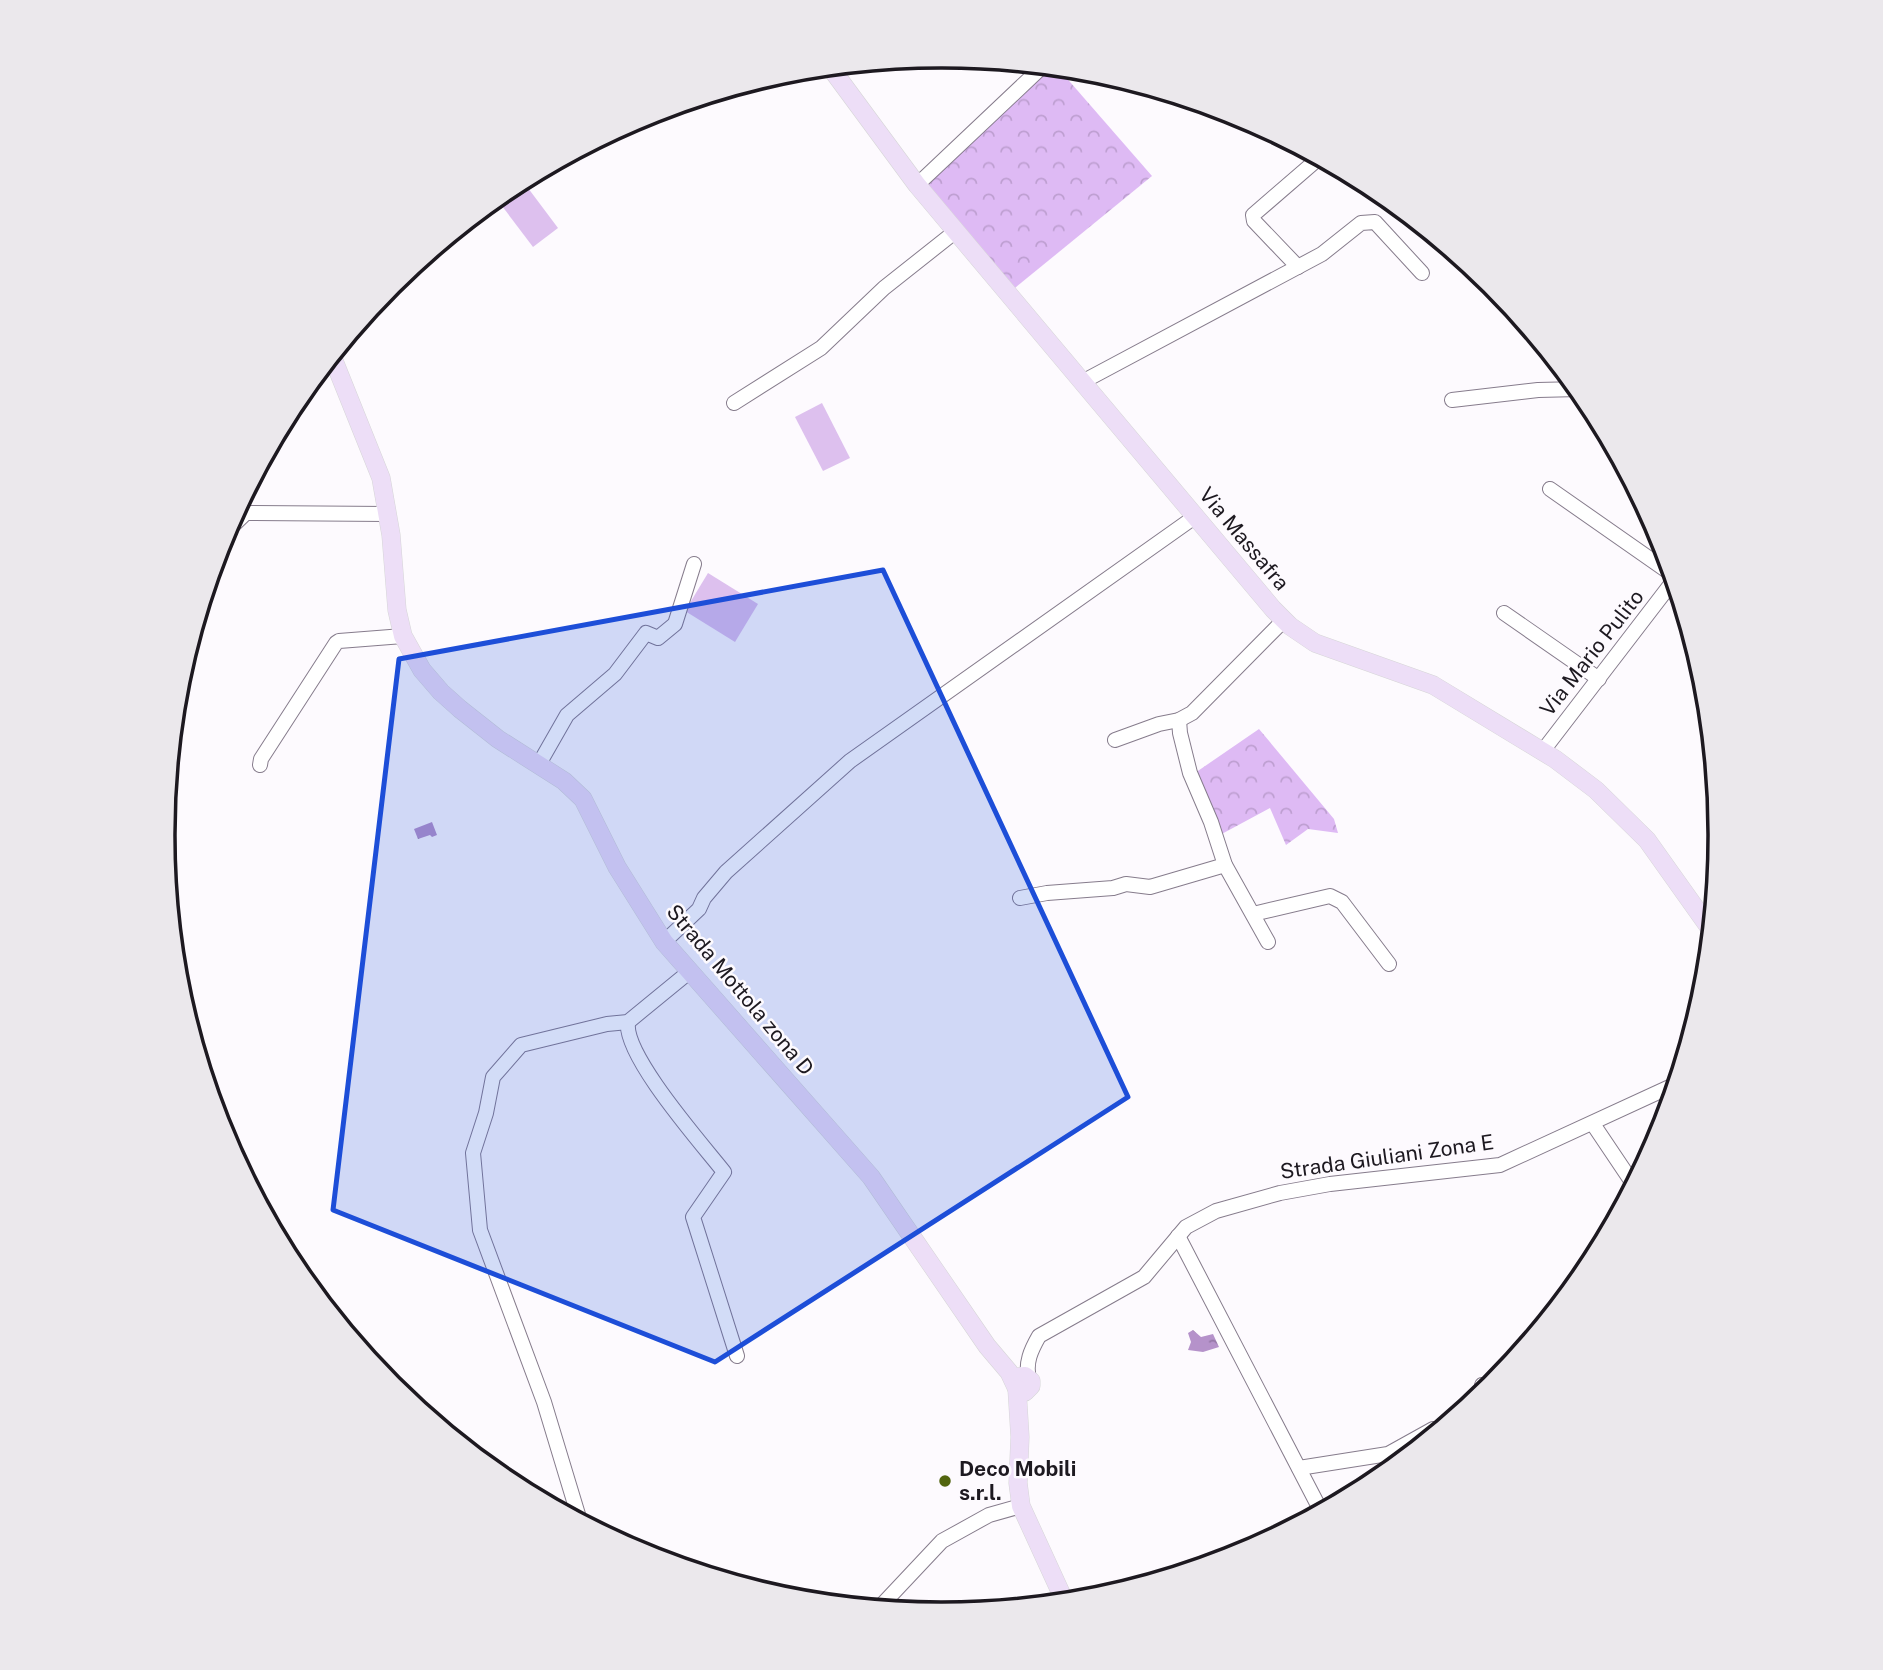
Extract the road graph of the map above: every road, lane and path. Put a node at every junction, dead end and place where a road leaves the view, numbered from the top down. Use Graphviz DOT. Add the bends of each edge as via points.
graph roads {
  1 [pos="1034,74"];
  2 [pos="836,76"];
  3 [pos="1312,164"];
  4 [pos="917,185"];
  5 [pos="956,231"];
  6 [pos="1298,267"];
  7 [pos="1422,273"];
  8 [pos="336,365"];
  9 [pos="1084,381"];
  10 [pos="1565,389"];
  11 [pos="1452,400"];
  12 [pos="734,403"];
  13 [pos="1550,489"];
  14 [pos="246,513"];
  15 [pos="387,514"];
  16 [pos="1196,516"];
  17 [pos="694,564"];
  18 [pos="1659,565"];
  19 [pos="1668,588"];
  20 [pos="1504,613"];
  21 [pos="1284,620"];
  22 [pos="403,636"];
  23 [pos="1599,678"];
  24 [pos="1179,720"];
  25 [pos="1115,740"];
  26 [pos="1542,752"];
  27 [pos="539,764"];
  28 [pos="260,765"];
  29 [pos="1225,865"];
  30 [pos="1684,891"];
  31 [pos="1020,898"];
  32 [pos="1705,903"];
  33 [pos="1253,914"];
  34 [pos="1704,919"];
  35 [pos="664,942"];
  36 [pos="1268,942"];
  37 [pos="1389,964"];
  38 [pos="689,972"];
  39 [pos="628,1022"];
  40 [pos="1665,1089"];
  41 [pos="1592,1124"];
  42 [pos="1628,1176"];
  43 [pos="1178,1236"];
  44 [pos="737,1356"];
  45 [pos="1023,1380"];
  46 [pos="1408,1443"];
  47 [pos="1299,1468"];
  48 [pos="1317,1503"];
  49 [pos="1021,1506"];
  50 [pos="576,1509"];
  51 [pos="1060,1592"];
  52 [pos="887,1600"];
  1 -- 4 [label="street"];
  2 -- 4 [label="main road, Via Massafra"];
  3 -- 6 [label="street" via="1253,215"];
  4 -- 5 [label="main road, Via Massafra"];
  5 -- 9 [label="main road, Via Massafra"];
  5 -- 12 [label="street" via="884,288 821,348"];
  6 -- 7 [label="street" via="1362,223 1375,222"];
  6 -- 9 [label="street"];
  8 -- 15 [label="main road, Strada Mottola zona D" via="377,466"];
  9 -- 16 [label="main road, Via Massafra"];
  10 -- 11 [label="street"];
  13 -- 18 [label="street"];
  14 -- 15 [label="street"];
  15 -- 22 [label="main road, Strada Mottola zona D"];
  16 -- 21 [label="main road, Via Massafra"];
  16 -- 35 [label="street" via="850,761 726,872 699,909"];
  17 -- 27 [label="street" via="675,624 659,639 646,633 615,674 567,715"];
  19 -- 23 [label="street, Via Mario Pulito"];
  20 -- 23 [label="street"];
  21 -- 24 [label="street" via="1192,713"];
  21 -- 26 [label="main road, Via Massafra" via="1315,643 1433,685"];
  22 -- 27 [label="main road, Strada Mottola zona D" via="441,692 498,739"];
  22 -- 28 [label="street" via="336,643"];
  23 -- 26 [label="street, Via Mario Pulito"];
  24 -- 25 [label="street"];
  24 -- 29 [label="street" via="1190,773"];
  26 -- 30 [label="main road, Via Massafra" via="1596,790 1647,840"];
  27 -- 35 [label="main road, Strada Mottola zona D" via="583,799 617,867"];
  29 -- 31 [label="street" via="1150,887 1120,884"];
  29 -- 33 [label="street"];
  30 -- 32 [label="main road"];
  30 -- 34 [label="main road, Via Massafra"];
  33 -- 36 [label="street"];
  33 -- 37 [label="street" via="1336,897"];
  35 -- 38 [label="main road, Strada Mottola zona D"];
  38 -- 39 [label="street"];
  38 -- 45 [label="main road, Strada Mottola zona D" via="871,1177 998,1361"];
  39 -- 44 [label="street" via="627,1031 641,1061 663,1096 724,1172 693,1217"];
  39 -- 50 [label="street" via="521,1045 493,1077 472,1153 480,1230 544,1402"];
  40 -- 41 [label="street, Strada Giuliani Zona E"];
  41 -- 42 [label="street"];
  41 -- 43 [label="street, Strada Giuliani Zona E" via="1500,1165 1280,1193 1216,1212"];
  43 -- 45 [label="street, Strada Giuliani Zona E" via="1144,1277 1039,1336"];
  43 -- 47 [label="street"];
  45 -- 49 [label="main road" via="1028,1414 1020,1437"];
  46 -- 47 [label="street" via="1388,1454"];
  47 -- 48 [label="street"];
  49 -- 51 [label="main road"];
  49 -- 52 [label="street" via="989,1515 942,1541"];
}
